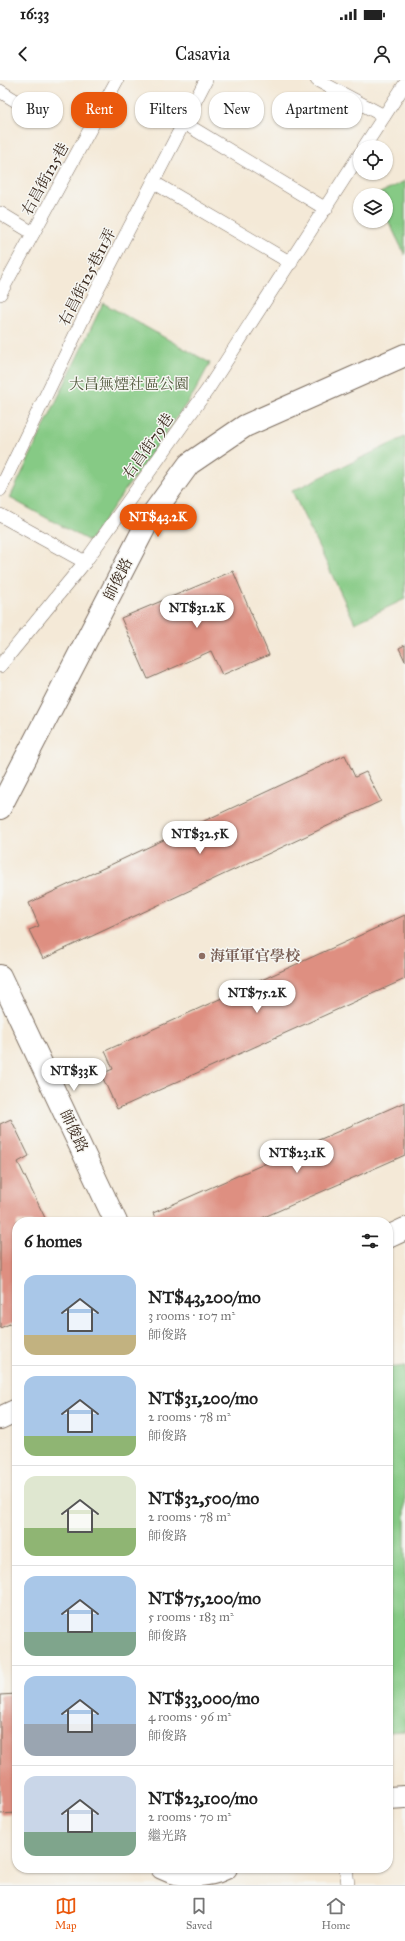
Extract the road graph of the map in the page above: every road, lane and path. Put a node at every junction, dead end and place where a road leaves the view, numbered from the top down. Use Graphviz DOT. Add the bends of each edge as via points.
graph roads {
  1 [pos="117,80"];
  2 [pos="206,80"];
  3 [pos="317,80"];
  4 [pos="405,84"];
  5 [pos="0,91"];
  6 [pos="200,92"];
  7 [pos="12,98"];
  8 [pos="384,116"];
  9 [pos="181,128"];
  10 [pos="192,128"];
  11 [pos="369,140"];
  12 [pos="353,165"];
  13 [pos="153,182"];
  14 [pos="326,208"];
  15 [pos="0,213"];
  16 [pos="33,233"];
  17 [pos="291,263"];
  18 [pos="0,294"];
  19 [pos="405,355"];
  20 [pos="0,490"];
  21 [pos="0,515"];
  22 [pos="85,562"];
  23 [pos="0,666"];
  24 [pos="0,808"];
  25 [pos="0,976"];
  26 [pos="114,1217"];
  27 [pos="405,1229"];
  28 [pos="393,1235"];
  29 [pos="12,1412"];
  30 [pos="0,1418"];
  31 [pos="405,1796"];
  32 [pos="393,1797"];
  33 [pos="172,1873"];
  34 [pos="217,1873"];
  35 [pos="347,1873"];
  36 [pos="196,1881"];
  37 [pos="348,1885"];
  1 -- 16 [label="lane, 右昌街125巷"];
  2 -- 6 [label="lane, 右昌街125巷11弄"];
  3 -- 8 [label="lane"];
  4 -- 8 [label="lane"];
  5 -- 7 [label="lane"];
  8 -- 11 [label="lane"];
  9 -- 13 [label="lane, 右昌街125巷11弄"];
  10 -- 14 [label="lane"];
  12 -- 14 [label="lane, 右昌街79巷"];
  13 -- 17 [label="lane"];
  13 -- 20 [label="lane, 右昌街125巷11弄" via="95,294"];
  14 -- 17 [label="lane, 右昌街79巷"];
  15 -- 16 [label="lane"];
  16 -- 18 [label="lane, 右昌街125巷"];
  17 -- 22 [label="lane, 右昌街79巷" via="208,389"];
  19 -- 24 [label="street, 師俊路" via="245,426 189,464 149,519"];
  21 -- 22 [label="lane"];
  22 -- 23 [label="lane, 右昌街79巷"];
  25 -- 26 [label="street, 師俊路"];
  27 -- 28 [label="street"];
  29 -- 30 [label="street"];
  31 -- 32 [label="street"];
  33 -- 36 [label="street"];
  34 -- 36 [label="street"];
  35 -- 37 [label="lane"];
}
